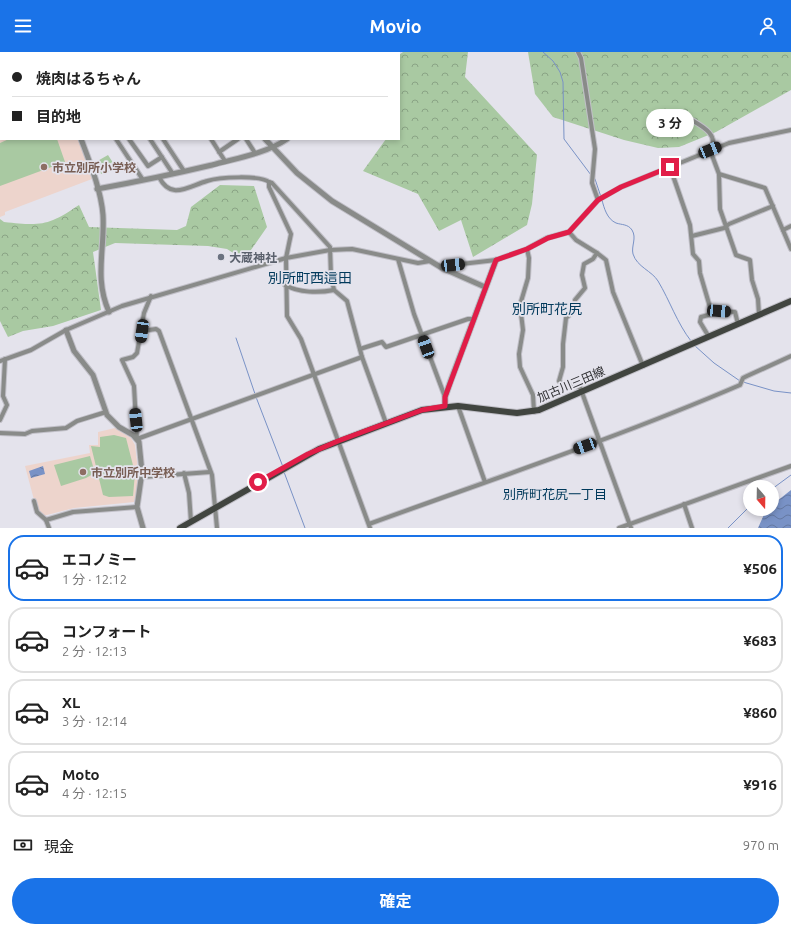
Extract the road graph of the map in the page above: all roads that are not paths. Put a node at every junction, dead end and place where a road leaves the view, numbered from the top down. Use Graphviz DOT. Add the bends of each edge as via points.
graph roads {
  1 [pos="578,52"];
  2 [pos="678,116"];
  3 [pos="791,130"];
  4 [pos="81,140"];
  5 [pos="117,140"];
  6 [pos="131,140"];
  7 [pos="151,140"];
  8 [pos="165,140"];
  9 [pos="212,140"];
  10 [pos="237,140"];
  11 [pos="247,140"];
  12 [pos="266,140"];
  13 [pos="286,140"];
  14 [pos="272,149"];
  15 [pos="710,150"];
  16 [pos="219,152"];
  17 [pos="255,153"];
  18 [pos="162,158"];
  19 [pos="225,161"];
  20 [pos="670,167"];
  21 [pos="184,171"];
  22 [pos="173,174"];
  23 [pos="719,174"];
  24 [pos="159,177"];
  25 [pos="143,180"];
  26 [pos="269,182"];
  27 [pos="97,189"];
  28 [pos="598,200"];
  29 [pos="772,206"];
  30 [pos="726,226"];
  31 [pos="791,226"];
  32 [pos="783,230"];
  33 [pos="569,232"];
  34 [pos="692,236"];
  35 [pos="527,249"];
  36 [pos="791,249"];
  37 [pos="330,250"];
  38 [pos="597,253"];
  39 [pos="286,258"];
  40 [pos="398,259"];
  41 [pos="496,260"];
  42 [pos="430,261"];
  43 [pos="442,268"];
  44 [pos="285,284"];
  45 [pos="485,287"];
  46 [pos="334,290"];
  47 [pos="151,296"];
  48 [pos="791,301"];
  49 [pos="109,312"];
  50 [pos="712,314"];
  51 [pos="759,315"];
  52 [pos="474,319"];
  53 [pos="738,324"];
  54 [pos="66,330"];
  55 [pos="142,331"];
  56 [pos="422,335"];
  57 [pos="710,337"];
  58 [pos="360,349"];
  59 [pos="791,356"];
  60 [pos="362,357"];
  61 [pos="5,359"];
  62 [pos="0,361"];
  63 [pos="643,366"];
  64 [pos="314,374"];
  65 [pos="582,391"];
  66 [pos="445,397"];
  67 [pos="445,406"];
  68 [pos="458,406"];
  69 [pos="106,412"];
  70 [pos="534,412"];
  71 [pos="191,419"];
  72 [pos="0,420"];
  73 [pos="386,423"];
  74 [pos="0,433"];
  75 [pos="137,439"];
  76 [pos="599,440"];
  77 [pos="338,441"];
  78 [pos="791,466"];
  79 [pos="210,472"];
  80 [pos="184,473"];
  81 [pos="142,477"];
  82 [pos="485,482"];
  83 [pos="34,501"];
  84 [pos="684,504"];
  85 [pos="137,507"];
  86 [pos="214,508"];
  87 [pos="46,520"];
  88 [pos="191,522"];
  89 [pos="370,526"];
  90 [pos="630,526"];
  91 [pos="49,528"];
  92 [pos="143,528"];
  93 [pos="180,528"];
  94 [pos="217,528"];
  95 [pos="619,528"];
  96 [pos="692,528"];
  1 -- 28 [label="street" via="595,149 592,183"];
  2 -- 15 [label="street" via="684,115 705,127 712,135"];
  3 -- 15 [label="street" via="729,143"];
  4 -- 27 [label="street"];
  5 -- 25 [label="street"];
  6 -- 18 [label="street" via="148,166"];
  7 -- 18 [label="street"];
  8 -- 21 [label="street"];
  9 -- 16 [label="street"];
  10 -- 16 [label="street"];
  11 -- 17 [label="street"];
  12 -- 14 [label="street"];
  13 -- 14 [label="street"];
  14 -- 17 [label="street"];
  14 -- 42 [label="street" via="305,181 327,197"];
  15 -- 20 [label="street"];
  15 -- 23 [label="street"];
  16 -- 19 [label="street"];
  17 -- 19 [label="street"];
  18 -- 22 [label="street"];
  19 -- 21 [label="street"];
  20 -- 28 [label="street" via="621,187"];
  20 -- 34 [label="street"];
  21 -- 22 [label="street"];
  22 -- 24 [label="street"];
  23 -- 29 [label="street" via="765,188"];
  23 -- 30 [label="street" via="720,209"];
  24 -- 25 [label="street"];
  24 -- 26 [label="street" via="164,186 171,190 192,188 218,178 259,178"];
  25 -- 27 [label="street"];
  26 -- 37 [label="street" via="283,194"];
  26 -- 39 [label="street" via="290,234"];
  27 -- 49 [label="street" via="102,215 101,289"];
  28 -- 33 [label="street"];
  29 -- 30 [label="street"];
  29 -- 32 [label="street"];
  30 -- 34 [label="street"];
  30 -- 51 [label="street" via="736,255 752,263 752,280 758,299"];
  31 -- 32 [label="street"];
  32 -- 36 [label="street"];
  33 -- 35 [label="street" via="548,238"];
  33 -- 38 [label="street" via="576,240"];
  34 -- 50 [label="street" via="693,254 699,261"];
  35 -- 41 [label="street"];
  35 -- 70 [label="street" via="528,278 520,305 523,330 519,354 520,367 533,395"];
  37 -- 39 [label="street"];
  37 -- 40 [label="street" via="366,251"];
  37 -- 46 [label="street"];
  38 -- 63 [label="street" via="606,260 613,292"];
  38 -- 65 [label="street" via="584,264 582,275 585,288 575,300 574,310 566,318 563,344 563,367 559,381 562,384 579,386"];
  39 -- 44 [label="street"];
  39 -- 47 [label="street"];
  40 -- 42 [label="street" via="418,263"];
  40 -- 56 [label="street"];
  41 -- 43 [label="street"];
  41 -- 45 [label="street"];
  42 -- 43 [label="street"];
  43 -- 45 [label="street"];
  44 -- 46 [label="street" via="292,288 322,293"];
  44 -- 64 [label="street" via="286,316 301,339"];
  45 -- 52 [label="street"];
  46 -- 58 [label="street" via="347,301"];
  47 -- 49 [label="street"];
  47 -- 55 [label="street" via="144,313"];
  48 -- 51 [label="main road, 加古川三田線"];
  49 -- 54 [label="street"];
  50 -- 53 [label="street" via="719,311 735,312"];
  50 -- 57 [label="street" via="701,317 700,322"];
  51 -- 53 [label="main road, 加古川三田線"];
  52 -- 56 [label="street"];
  52 -- 66 [label="street"];
  53 -- 57 [label="main road, 加古川三田線"];
  54 -- 61 [label="street" via="31,350"];
  54 -- 69 [label="street" via="74,351 93,375"];
  55 -- 71 [label="street" via="159,331"];
  55 -- 75 [label="street" via="137,353 122,360 134,386"];
  56 -- 58 [label="street" via="386,347 382,342"];
  56 -- 66 [label="street"];
  57 -- 63 [label="main road, 加古川三田線"];
  58 -- 60 [label="street"];
  59 -- 76 [label="street" via="743,378 740,385"];
  60 -- 64 [label="street"];
  60 -- 73 [label="street"];
  61 -- 62 [label="street"];
  61 -- 72 [label="street" via="3,396 7,405"];
  63 -- 65 [label="main road, 加古川三田線"];
  64 -- 71 [label="street"];
  64 -- 77 [label="street"];
  65 -- 70 [label="main road, 加古川三田線"];
  65 -- 76 [label="street"];
  66 -- 67 [label="street"];
  67 -- 68 [label="main road, 加古川三田線"];
  67 -- 73 [label="main road, 加古川三田線" via="422,410"];
  68 -- 70 [label="main road, 加古川三田線" via="517,413"];
  68 -- 82 [label="street"];
  69 -- 74 [label="street" via="77,421 66,428 25,434"];
  69 -- 75 [label="street" via="119,427"];
  71 -- 75 [label="street"];
  71 -- 79 [label="street"];
  73 -- 77 [label="main road, 加古川三田線"];
  75 -- 81 [label="street"];
  76 -- 82 [label="street"];
  76 -- 90 [label="street"];
  77 -- 86 [label="main road, 加古川三田線" via="296,460"];
  77 -- 89 [label="street"];
  78 -- 84 [label="street"];
  79 -- 80 [label="street"];
  79 -- 86 [label="street"];
  80 -- 81 [label="street"];
  80 -- 88 [label="street"];
  81 -- 85 [label="street"];
  82 -- 89 [label="street"];
  83 -- 87 [label="street" via="37,512"];
  84 -- 90 [label="street"];
  84 -- 96 [label="street"];
  85 -- 87 [label="street" via="73,512"];
  85 -- 92 [label="street"];
  86 -- 88 [label="main road, 加古川三田線"];
  86 -- 94 [label="street"];
  87 -- 91 [label="street"];
  88 -- 93 [label="main road, 加古川三田線"];
  90 -- 95 [label="street"];
}
